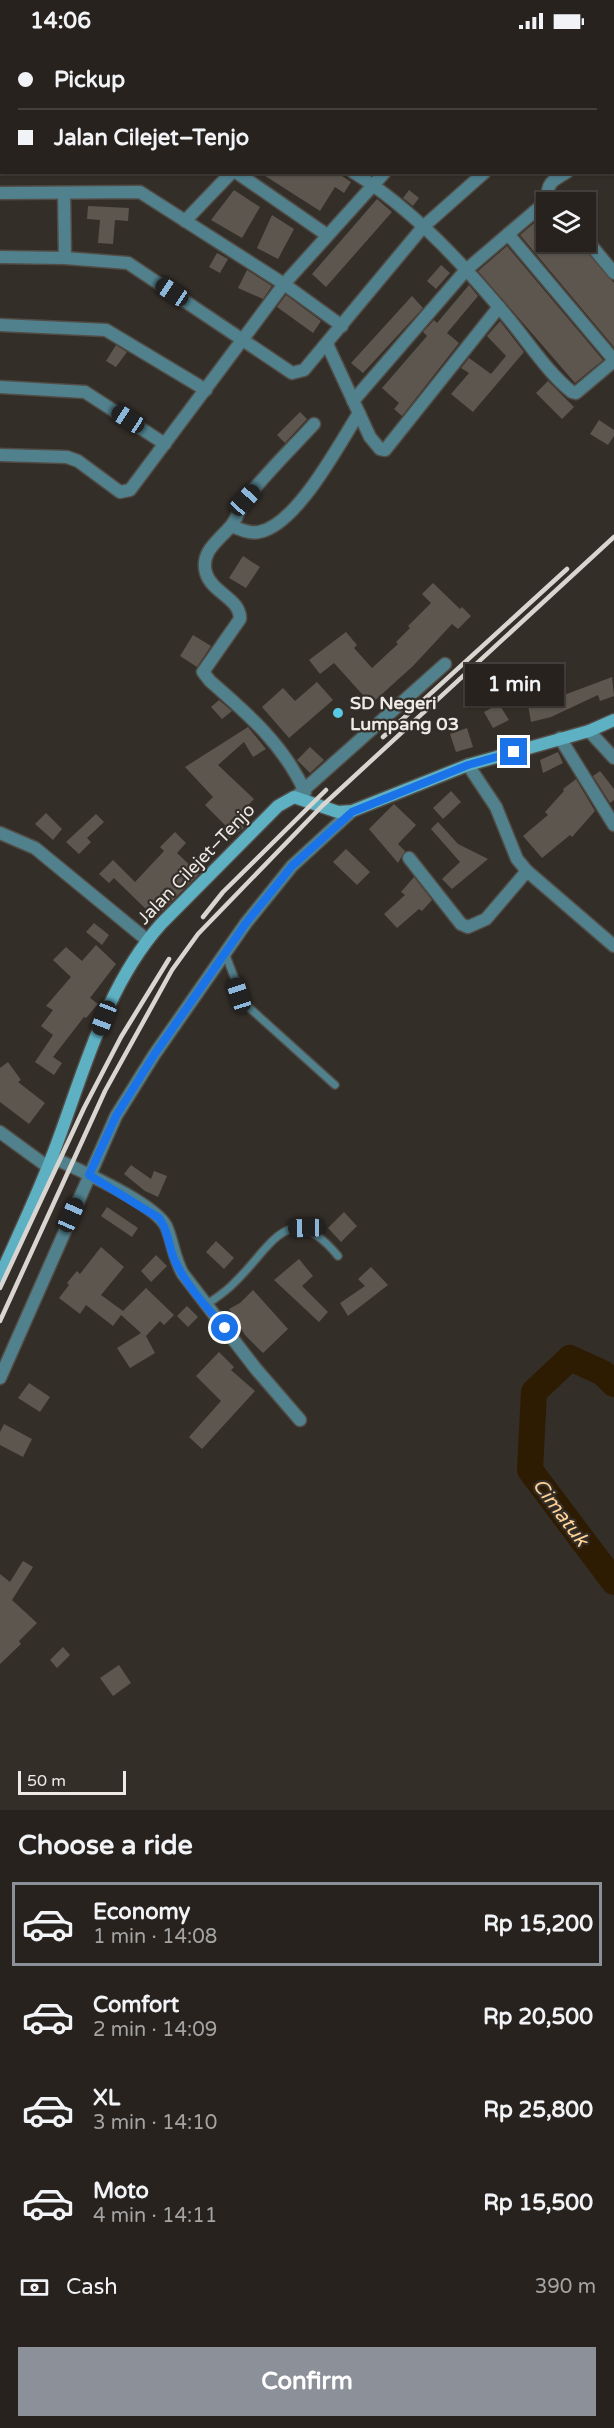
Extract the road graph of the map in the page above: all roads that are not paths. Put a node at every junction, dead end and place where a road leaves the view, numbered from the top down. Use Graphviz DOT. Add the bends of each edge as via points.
graph roads {
  1 [pos="232,174"];
  2 [pos="237,174"];
  3 [pos="356,174"];
  4 [pos="383,174"];
  5 [pos="483,174"];
  6 [pos="564,174"];
  7 [pos="372,184"];
  8 [pos="548,192"];
  9 [pos="0,193"];
  10 [pos="64,193"];
  11 [pos="536,213"];
  12 [pos="185,221"];
  13 [pos="423,226"];
  14 [pos="508,234"];
  15 [pos="327,236"];
  16 [pos="596,251"];
  17 [pos="0,257"];
  18 [pos="65,258"];
  19 [pos="466,270"];
  20 [pos="614,273"];
  21 [pos="284,284"];
  22 [pos="499,307"];
  23 [pos="0,325"];
  24 [pos="342,326"];
  25 [pos="244,340"];
  26 [pos="327,344"];
  27 [pos="614,361"];
  28 [pos="0,387"];
  29 [pos="206,390"];
  30 [pos="353,401"];
  31 [pos="359,413"];
  32 [pos="314,424"];
  33 [pos="165,444"];
  34 [pos="0,455"];
  35 [pos="231,526"];
  36 [pos="445,664"];
  37 [pos="614,720"];
  38 [pos="589,731"];
  39 [pos="560,738"];
  40 [pos="614,758"];
  41 [pos="468,765"];
  42 [pos="299,795"];
  43 [pos="352,812"];
  44 [pos="614,825"];
  45 [pos="1,835"];
  46 [pos="409,858"];
  47 [pos="527,871"];
  48 [pos="147,940"];
  49 [pos="614,946"];
  50 [pos="225,953"];
  51 [pos="335,1085"];
  52 [pos="0,1132"];
  53 [pos="50,1162"];
  54 [pos="89,1175"];
  55 [pos="338,1256"];
  56 [pos="0,1276"];
  57 [pos="206,1305"];
  58 [pos="0,1378"];
  59 [pos="300,1420"];
  1 -- 12 [label="street"];
  2 -- 15 [label="street"];
  3 -- 7 [label="street"];
  4 -- 7 [label="street"];
  5 -- 13 [label="street"];
  6 -- 8 [label="street" via="550,183"];
  7 -- 13 [label="street"];
  7 -- 15 [label="street"];
  9 -- 10 [label="street"];
  10 -- 12 [label="street" via="140,192"];
  10 -- 18 [label="street"];
  11 -- 14 [label="street"];
  12 -- 21 [label="street"];
  13 -- 19 [label="street"];
  13 -- 24 [label="street"];
  14 -- 19 [label="street"];
  14 -- 27 [label="street"];
  15 -- 21 [label="street"];
  16 -- 20 [label="street"];
  17 -- 18 [label="street"];
  18 -- 25 [label="street" via="128,263"];
  19 -- 22 [label="street"];
  19 -- 30 [label="street"];
  21 -- 24 [label="street"];
  21 -- 25 [label="street"];
  22 -- 27 [label="street" via="572,392 576,393"];
  22 -- 31 [label="street" via="390,447 380,449"];
  23 -- 29 [label="street" via="106,330"];
  24 -- 26 [label="street"];
  25 -- 26 [label="street" via="292,374 304,370"];
  25 -- 29 [label="street"];
  26 -- 30 [label="street"];
  28 -- 33 [label="street" via="85,392"];
  29 -- 33 [label="street"];
  30 -- 31 [label="street"];
  31 -- 35 [label="street" via="300,503 259,532"];
  32 -- 35 [label="street" via="245,500"];
  33 -- 34 [label="street" via="125,492 67,457"];
  35 -- 42 [label="street" via="216,539 205,566 213,587 237,606 240,620 203,672 268,734 289,762"];
  36 -- 42 [label="street"];
  37 -- 38 [label="main road"];
  38 -- 39 [label="main road"];
  38 -- 40 [label="street"];
  39 -- 41 [label="main road"];
  39 -- 44 [label="street"];
  41 -- 43 [label="main road"];
  41 -- 47 [label="street" via="496,807 517,859"];
  42 -- 43 [label="main road" via="338,812"];
  42 -- 48 [label="main road, Jalan Cilejet–Tenjo" via="278,806"];
  43 -- 50 [label="street" via="292,866"];
  45 -- 48 [label="street" via="35,848"];
  46 -- 47 [label="street" via="461,924 468,927 486,919"];
  47 -- 49 [label="street"];
  48 -- 53 [label="main road, Jalan Cilejet–Tenjo" via="112,1000"];
  50 -- 51 [label="lane" via="244,1003"];
  50 -- 54 [label="street" via="116,1116"];
  52 -- 53 [label="street"];
  53 -- 54 [label="street"];
  53 -- 56 [label="main road, Jalan Cilejet–Tenjo"];
  54 -- 57 [label="street" via="159,1218 174,1260"];
  54 -- 58 [label="street"];
  55 -- 57 [label="lane" via="322,1236 306,1228 291,1229 277,1237 236,1282"];
  57 -- 59 [label="street"];
}
